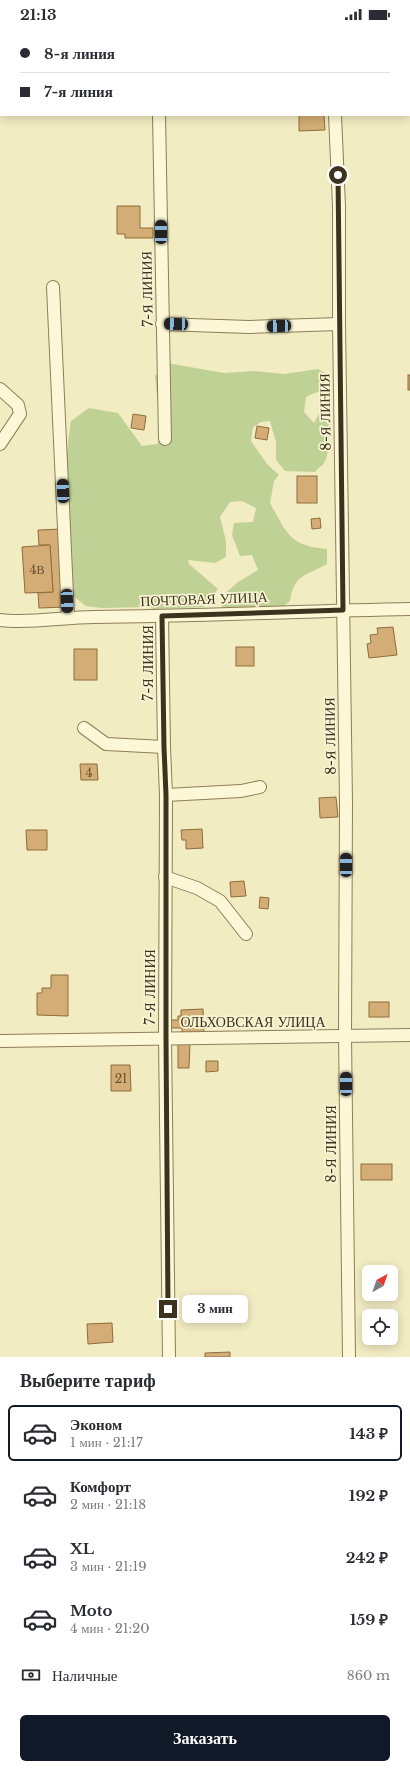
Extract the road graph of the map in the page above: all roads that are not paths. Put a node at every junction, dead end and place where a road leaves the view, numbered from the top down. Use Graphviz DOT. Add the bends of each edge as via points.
graph roads {
  1 [pos="159,116"];
  2 [pos="335,116"];
  3 [pos="53,287"];
  4 [pos="162,324"];
  5 [pos="339,324"];
  6 [pos="0,389"];
  7 [pos="165,439"];
  8 [pos="0,444"];
  9 [pos="410,609"];
  10 [pos="343,610"];
  11 [pos="162,616"];
  12 [pos="68,617"];
  13 [pos="0,620"];
  14 [pos="84,728"];
  15 [pos="164,747"];
  16 [pos="260,787"];
  17 [pos="166,795"];
  18 [pos="165,877"];
  19 [pos="246,934"];
  20 [pos="410,1035"];
  21 [pos="345,1036"];
  22 [pos="166,1038"];
  23 [pos="0,1041"];
  24 [pos="169,1357"];
  25 [pos="349,1357"];
  1 -- 4 [label="street, 7-Я ЛИНИЯ"];
  2 -- 5 [label="street, 8-Я ЛИНИЯ" via="339,206"];
  3 -- 12 [label="street"];
  4 -- 5 [label="street" via="249,327"];
  4 -- 7 [label="street, 7-Я ЛИНИЯ"];
  5 -- 10 [label="street, 8-Я ЛИНИЯ"];
  6 -- 8 [label="street" via="18,405 20,414"];
  9 -- 10 [label="street, ПОЧТОВАЯ УЛИЦА"];
  10 -- 11 [label="street, ПОЧТОВАЯ УЛИЦА"];
  10 -- 21 [label="street, 8-Я ЛИНИЯ" via="346,802"];
  11 -- 12 [label="street, ПОЧТОВАЯ УЛИЦА"];
  11 -- 15 [label="street, 7-Я ЛИНИЯ"];
  12 -- 13 [label="street, ПОЧТОВАЯ УЛИЦА" via="10,622"];
  14 -- 15 [label="street" via="106,744"];
  15 -- 17 [label="street, 7-Я ЛИНИЯ"];
  16 -- 17 [label="street" via="241,791"];
  17 -- 18 [label="street, 7-Я ЛИНИЯ"];
  18 -- 19 [label="street" via="197,888 220,901"];
  18 -- 22 [label="street, 7-Я ЛИНИЯ"];
  20 -- 21 [label="street, ОЛЬХОВСКАЯ УЛИЦА"];
  21 -- 22 [label="street, ОЛЬХОВСКАЯ УЛИЦА"];
  21 -- 25 [label="street, 8-Я ЛИНИЯ"];
  22 -- 23 [label="street, ОЛЬХОВСКАЯ УЛИЦА"];
  22 -- 24 [label="street, 7-Я ЛИНИЯ"];
}
